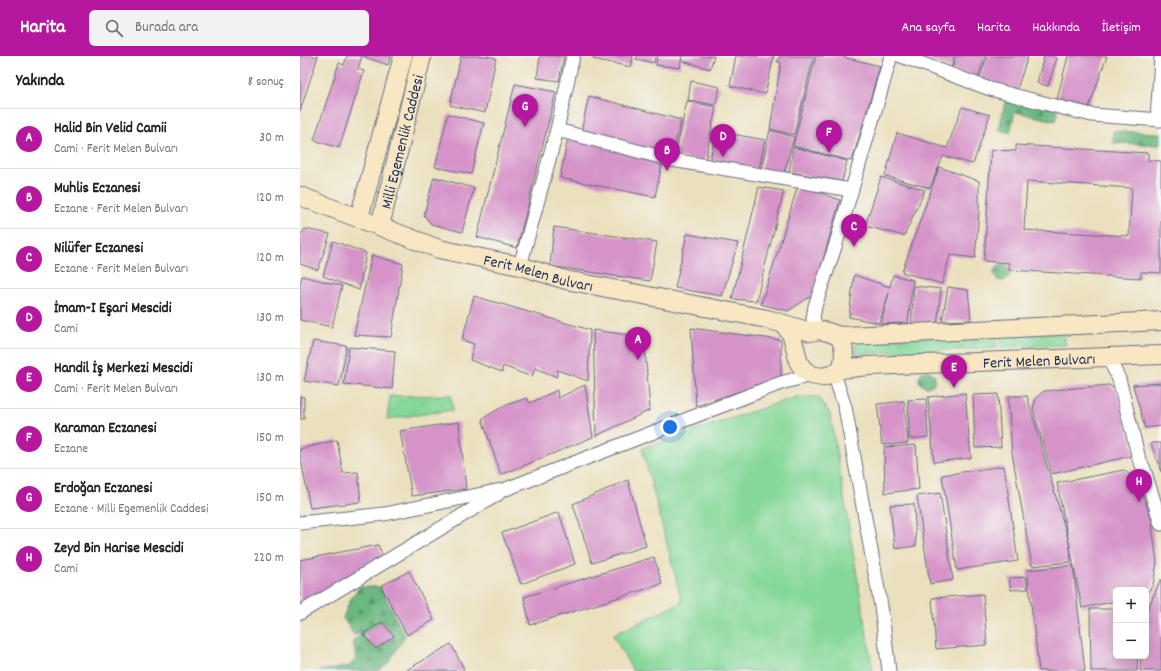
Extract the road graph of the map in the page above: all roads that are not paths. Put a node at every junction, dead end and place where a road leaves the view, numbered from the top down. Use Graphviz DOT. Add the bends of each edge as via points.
graph roads {
  1 [pos="403,56"];
  2 [pos="422,56"];
  3 [pos="573,56"];
  4 [pos="891,56"];
  5 [pos="901,56"];
  6 [pos="1161,58"];
  7 [pos="1159,120"];
  8 [pos="556,130"];
  9 [pos="852,190"];
  10 [pos="300,196"];
  11 [pos="360,218"];
  12 [pos="380,226"];
  13 [pos="520,266"];
  14 [pos="1161,321"];
  15 [pos="784,324"];
  16 [pos="814,331"];
  17 [pos="839,336"];
  18 [pos="797,354"];
  19 [pos="1161,356"];
  20 [pos="1108,357"];
  21 [pos="838,372"];
  22 [pos="811,375"];
  23 [pos="781,383"];
  24 [pos="506,489"];
  25 [pos="300,523"];
  26 [pos="1161,524"];
  27 [pos="300,613"];
  28 [pos="889,671"];
  1 -- 11 [label="main road, Milli Egemenlik Caddesi"];
  2 -- 12 [label="main road, Milli Egemenlik Caddesi"];
  3 -- 8 [label="street"];
  4 -- 9 [label="street"];
  5 -- 7 [label="street" via="990,89 1063,108 1092,115"];
  6 -- 7 [label="street"];
  8 -- 9 [label="street" via="672,160"];
  8 -- 13 [label="street"];
  9 -- 16 [label="street" via="815,306"];
  10 -- 11 [label="main road, Ferit Melen Bulvarı"];
  11 -- 12 [label="main road, Ferit Melen Bulvarı"];
  12 -- 13 [label="main road, Ferit Melen Bulvarı" via="438,249"];
  13 -- 15 [label="main road, Ferit Melen Bulvarı" via="566,280"];
  14 -- 17 [label="main road, Ferit Melen Bulvarı"];
  15 -- 16 [label="main road, Ferit Melen Bulvarı"];
  15 -- 18 [label="main road" via="792,336"];
  16 -- 17 [label="main road, Ferit Melen Bulvarı"];
  16 -- 18 [label="main road" via="801,341"];
  17 -- 21 [label="main road" via="845,356 844,364"];
  18 -- 22 [label="main road" via="799,363"];
  18 -- 23 [label="street" via="792,368"];
  19 -- 20 [label="main road, Ferit Melen Bulvarı"];
  20 -- 21 [label="main road, Ferit Melen Bulvarı" via="869,366"];
  20 -- 26 [label="street" via="1119,380"];
  21 -- 22 [label="main road, Ferit Melen Bulvarı" via="823,377"];
  21 -- 28 [label="street" via="881,606"];
  22 -- 23 [label="street"];
  23 -- 24 [label="street"];
  24 -- 25 [label="street" via="385,514"];
  24 -- 27 [label="street"];
}
